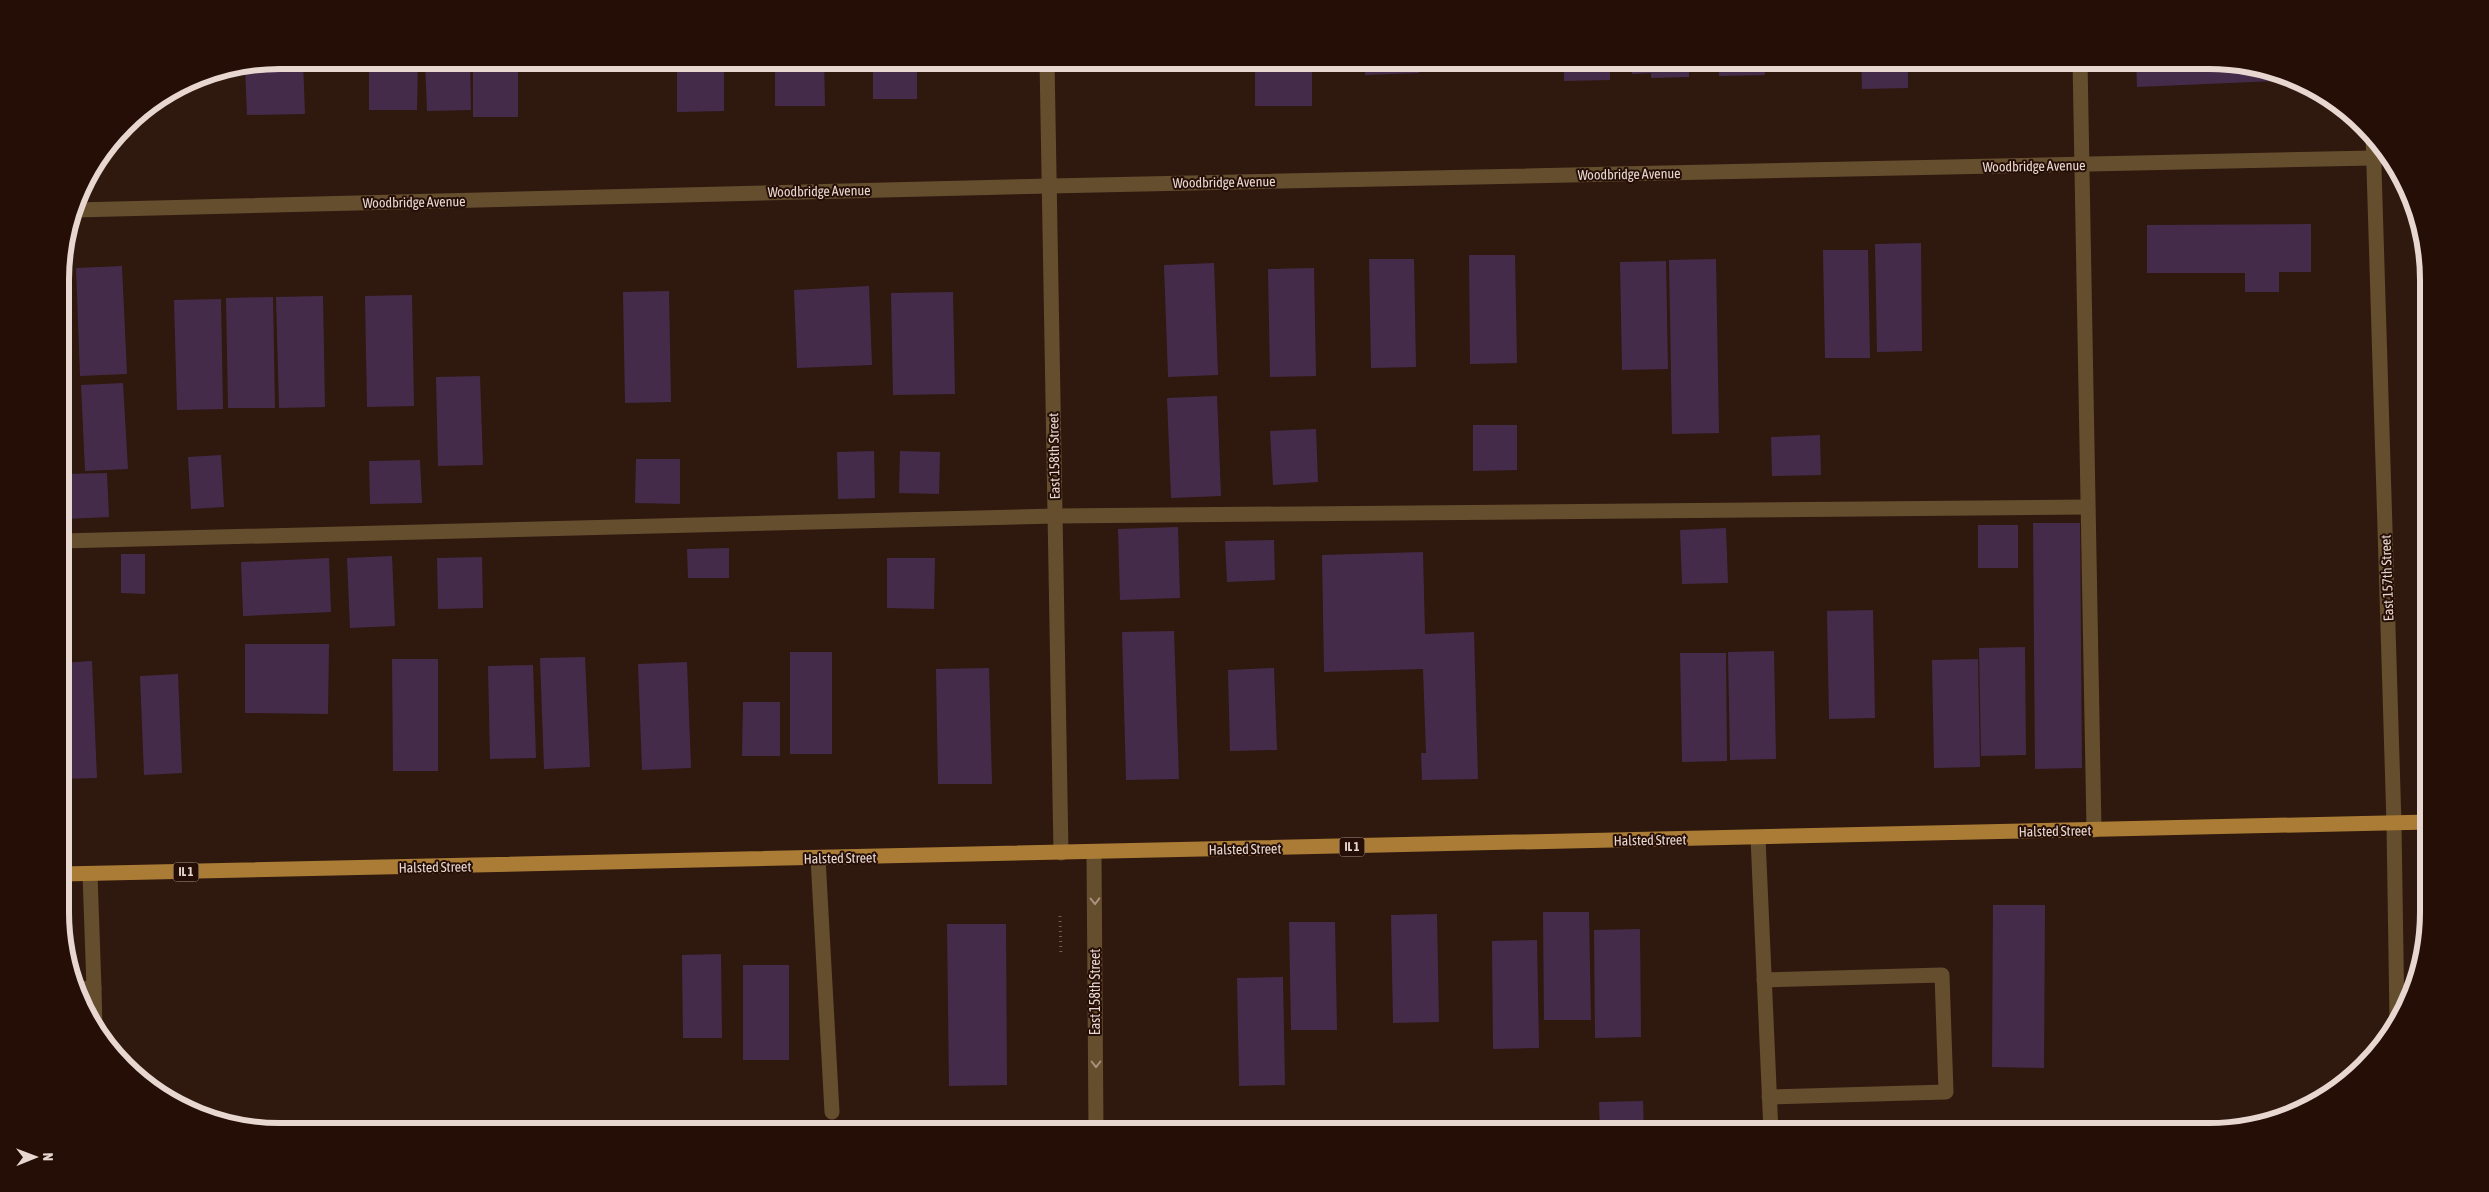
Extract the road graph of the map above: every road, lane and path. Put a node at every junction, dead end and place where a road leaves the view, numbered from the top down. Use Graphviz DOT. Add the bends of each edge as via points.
graph roads {
  1 [pos="1047,69"];
  2 [pos="2080,69"];
  3 [pos="2373,147"];
  4 [pos="2373,158"];
  5 [pos="2082,165"];
  6 [pos="1050,186"];
  7 [pos="81,210"];
  8 [pos="2088,507"];
  9 [pos="1055,516"];
  10 [pos="69,541"];
  11 [pos="2420,823"];
  12 [pos="2394,824"];
  13 [pos="2094,830"];
  14 [pos="1758,838"];
  15 [pos="1094,852"];
  16 [pos="1062,853"];
  17 [pos="818,858"];
  18 [pos="69,874"];
  19 [pos="90,874"];
  20 [pos="1060,916"];
  21 [pos="1061,962"];
  22 [pos="1764,980"];
  23 [pos="94,988"];
  24 [pos="83,989"];
  25 [pos="88,1002"];
  26 [pos="2397,1010"];
  27 [pos="95,1014"];
  28 [pos="1769,1097"];
  29 [pos="832,1112"];
  30 [pos="1096,1123"];
  31 [pos="1770,1123"];
  1 -- 6 [label="street, East 158th Street"];
  2 -- 5 [label="street"];
  3 -- 4 [label="street, East 157th Street"];
  4 -- 5 [label="street, Woodbridge Avenue"];
  4 -- 12 [label="street, East 157th Street"];
  5 -- 6 [label="street, Woodbridge Avenue"];
  5 -- 8 [label="street"];
  6 -- 7 [label="street, Woodbridge Avenue"];
  6 -- 9 [label="street, East 158th Street"];
  8 -- 9 [label="street"];
  8 -- 13 [label="street"];
  9 -- 10 [label="street"];
  9 -- 16 [label="street, East 158th Street"];
  11 -- 12 [label="main road, Halsted Street / IL 1"];
  12 -- 13 [label="main road, Halsted Street / IL 1"];
  12 -- 26 [label="street, East 157th Street"];
  13 -- 14 [label="main road, Halsted Street / IL 1"];
  14 -- 15 [label="main road, Halsted Street / IL 1"];
  14 -- 22 [label="street"];
  15 -- 16 [label="main road, Halsted Street / IL 1"];
  15 -- 30 [label="street, East 158th Street, one-way"];
  16 -- 17 [label="main road, Halsted Street / IL 1"];
  17 -- 19 [label="main road, Halsted Street / IL 1"];
  17 -- 29 [label="street"];
  18 -- 19 [label="main road, Halsted Street / IL 1"];
  19 -- 23 [label="street"];
  20 -- 21 [label="path"];
  22 -- 28 [label="street"];
  22 -- 28 [label="street" via="1942,975 1946,1092"];
  23 -- 24 [label="street"];
  23 -- 25 [label="street"];
  23 -- 27 [label="street"];
  28 -- 31 [label="street"];
}
